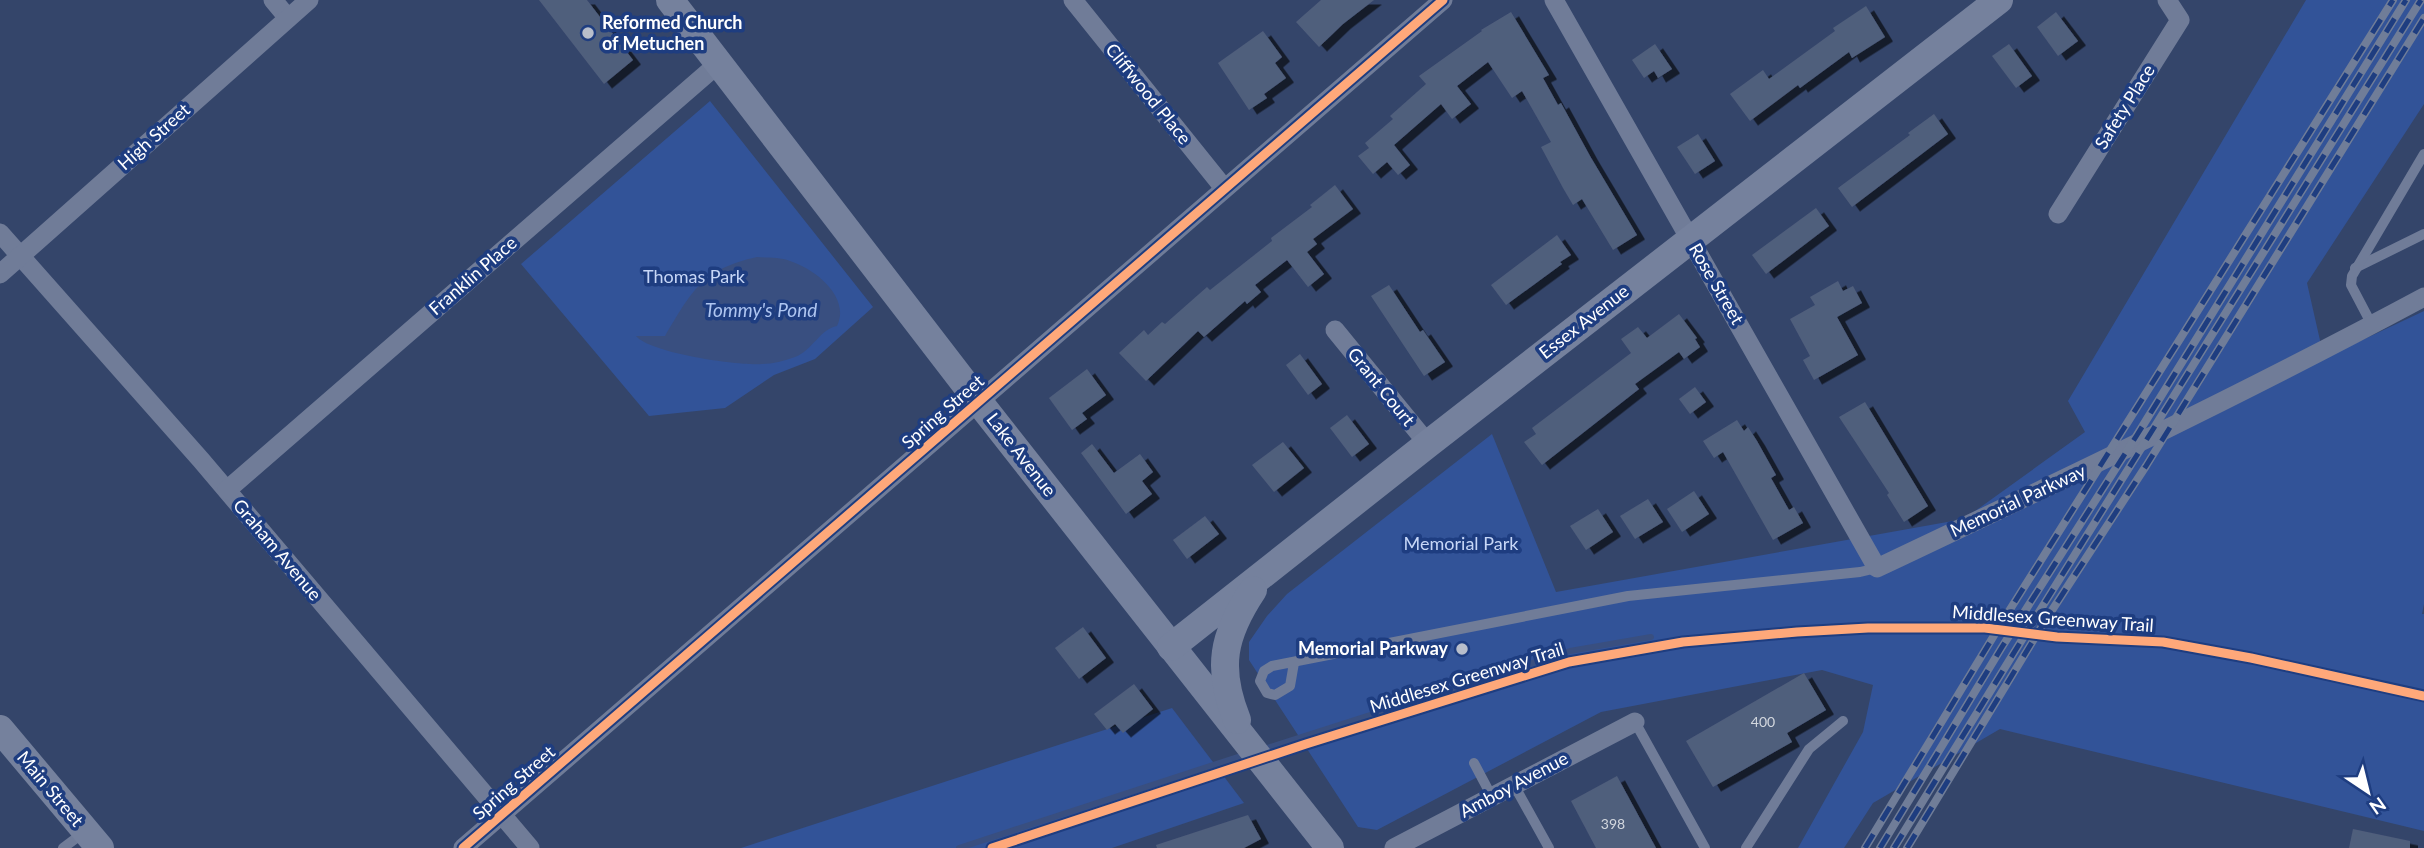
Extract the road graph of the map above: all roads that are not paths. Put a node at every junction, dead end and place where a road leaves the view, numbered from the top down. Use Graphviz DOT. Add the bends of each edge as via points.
graph roads {
  1 [pos="273,0"];
  2 [pos="309,0"];
  3 [pos="670,0"];
  4 [pos="1073,0"];
  5 [pos="1443,0"];
  6 [pos="1554,0"];
  7 [pos="1999,0"];
  8 [pos="2167,0"];
  9 [pos="288,18"];
  10 [pos="719,63"];
  11 [pos="2424,154"];
  12 [pos="1224,188"];
  13 [pos="2058,214"];
  14 [pos="0,233"];
  15 [pos="2424,234"];
  16 [pos="1691,240"];
  17 [pos="21,256"];
  18 [pos="2355,268"];
  19 [pos="0,274"];
  20 [pos="2424,297"];
  21 [pos="2372,325"];
  22 [pos="1335,330"];
  23 [pos="979,402"];
  24 [pos="1428,444"];
  25 [pos="227,490"];
  26 [pos="1877,568"];
  27 [pos="1262,575"];
  28 [pos="1171,647"];
  29 [pos="1294,663"];
  30 [pos="1843,721"];
  31 [pos="1635,722"];
  32 [pos="0,729"];
  33 [pos="1243,736"];
  34 [pos="1474,763"];
  35 [pos="1514,785"];
  36 [pos="1492,796"];
  37 [pos="501,816"];
  38 [pos="93,840"];
  39 [pos="63,848"];
  40 [pos="463,848"];
  41 [pos="530,848"];
  42 [pos="1330,848"];
  43 [pos="1394,848"];
  44 [pos="1549,848"];
  45 [pos="1705,848"];
  46 [pos="1746,848"];
  1 -- 9 [label="street"];
  2 -- 9 [label="street, High Street"];
  3 -- 10 [label="street, Lake Avenue"];
  4 -- 12 [label="street, Cliffwood Place"];
  5 -- 12 [label="street, Spring Street"];
  6 -- 16 [label="street, Rose Street"];
  7 -- 16 [label="street, Essex Avenue"];
  8 -- 13 [label="street, Safety Place" via="2180,20"];
  9 -- 17 [label="street, High Street"];
  10 -- 23 [label="street, Lake Avenue"];
  10 -- 25 [label="street, Franklin Place"];
  11 -- 18 [label="lane"];
  12 -- 23 [label="street, Spring Street"];
  14 -- 17 [label="street, Graham Avenue"];
  15 -- 18 [label="lane"];
  16 -- 24 [label="street, Essex Avenue"];
  16 -- 26 [label="street, Rose Street"];
  17 -- 19 [label="street, High Street"];
  17 -- 25 [label="street, Graham Avenue"];
  18 -- 21 [label="lane" via="2351,285"];
  20 -- 21 [label="street, Memorial Parkway"];
  21 -- 26 [label="street, Memorial Parkway" via="2120,453"];
  22 -- 24 [label="street, Grant Court"];
  23 -- 28 [label="street, Lake Avenue"];
  23 -- 37 [label="street, Spring Street"];
  24 -- 27 [label="street, Essex Avenue"];
  25 -- 37 [label="street, Graham Avenue"];
  26 -- 29 [label="lane, Memorial Parkway" via="1628,596"];
  27 -- 28 [label="street, Essex Avenue"];
  27 -- 33 [label="street" via="1238,612 1225,653 1226,680"];
  28 -- 33 [label="street, Lake Avenue"];
  30 -- 46 [label="lane" via="1809,749"];
  31 -- 35 [label="street, Amboy Avenue"];
  31 -- 45 [label="lane"];
  32 -- 38 [label="street, Main Street"];
  33 -- 42 [label="street, Lake Avenue"];
  34 -- 36 [label="lane"];
  35 -- 36 [label="street, Amboy Avenue"];
  35 -- 44 [label="lane"];
  36 -- 43 [label="street, Amboy Avenue"];
  37 -- 40 [label="street, Spring Street"];
  37 -- 41 [label="street, Graham Avenue"];
  38 -- 39 [label="lane"];
}
